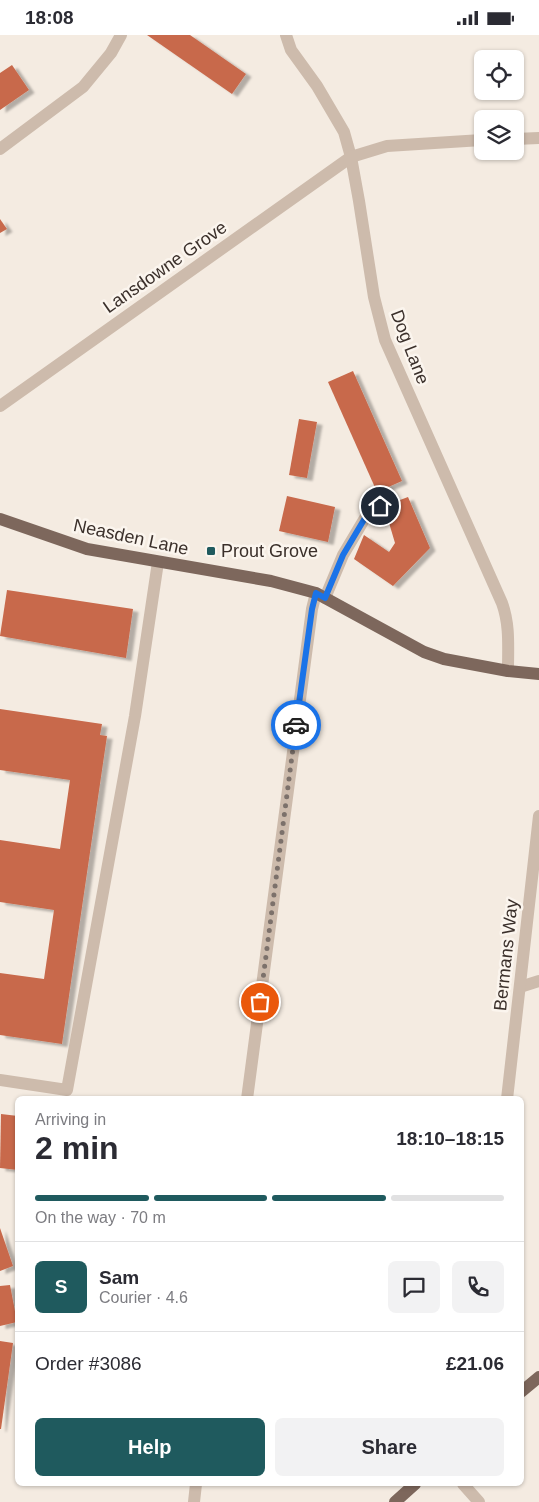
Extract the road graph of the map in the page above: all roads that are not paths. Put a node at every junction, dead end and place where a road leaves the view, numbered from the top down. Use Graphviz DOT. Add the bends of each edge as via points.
graph roads {
  1 [pos="121,35"];
  2 [pos="286,35"];
  3 [pos="539,138"];
  4 [pos="524,139"];
  5 [pos="474,141"];
  6 [pos="0,149"];
  7 [pos="351,157"];
  8 [pos="0,407"];
  9 [pos="380,506"];
  10 [pos="0,519"];
  11 [pos="158,561"];
  12 [pos="321,596"];
  13 [pos="508,671"];
  14 [pos="539,674"];
  15 [pos="539,816"];
  16 [pos="539,981"];
  17 [pos="520,987"];
  18 [pos="0,1080"];
  19 [pos="247,1096"];
  20 [pos="507,1096"];
  21 [pos="539,1377"];
  22 [pos="524,1388"];
  23 [pos="196,1486"];
  24 [pos="413,1486"];
  25 [pos="465,1486"];
  26 [pos="194,1502"];
  27 [pos="395,1502"];
  28 [pos="478,1502"];
  1 -- 6 [label="street" via="111,53 83,87"];
  2 -- 7 [label="street, Dog Lane" via="291,50 335,114"];
  3 -- 4 [label="street"];
  5 -- 7 [label="street, Lansdowne Grove" via="387,146"];
  7 -- 8 [label="street, Lansdowne Grove"];
  7 -- 13 [label="street, Dog Lane" via="374,297 385,340 502,603 507,617"];
  9 -- 12 [label="street" via="365,518"];
  10 -- 11 [label="main road, Neasden Lane" via="87,549"];
  11 -- 12 [label="main road, Neasden Lane" via="271,581"];
  11 -- 18 [label="street" via="135,716 67,1090"];
  12 -- 13 [label="main road, Neasden Lane" via="424,652"];
  12 -- 19 [label="street" via="312,609"];
  13 -- 14 [label="main road, Neasden Lane"];
  15 -- 17 [label="street, Bermans Way"];
  16 -- 17 [label="street"];
  17 -- 20 [label="street, Bermans Way"];
  21 -- 22 [label="main road"];
  23 -- 26 [label="street"];
  24 -- 27 [label="main road"];
  25 -- 28 [label="street"];
}
